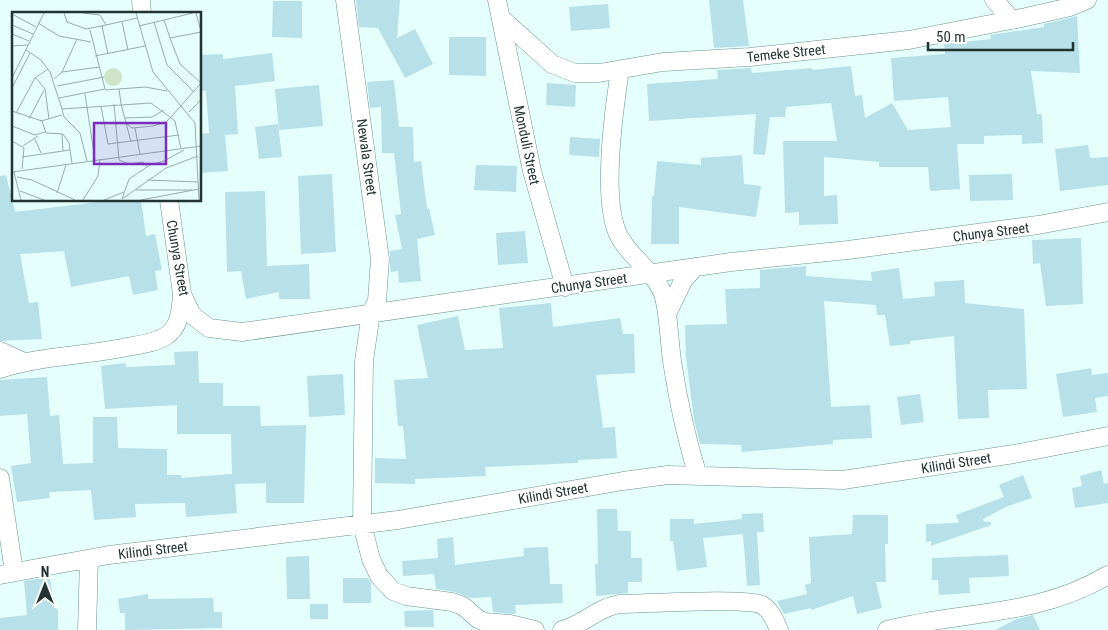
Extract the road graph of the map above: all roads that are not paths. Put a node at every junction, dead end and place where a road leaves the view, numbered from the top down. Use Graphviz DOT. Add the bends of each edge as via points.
graph roads {
  1 [pos="345,0"];
  2 [pos="497,0"];
  3 [pos="994,0"];
  4 [pos="1087,0"];
  5 [pos="501,18"];
  6 [pos="1012,20"];
  7 [pos="620,70"];
  8 [pos="169,201"];
  9 [pos="1108,212"];
  10 [pos="694,268"];
  11 [pos="648,274"];
  12 [pos="565,287"];
  13 [pos="182,294"];
  14 [pos="668,312"];
  15 [pos="371,313"];
  16 [pos="0,351"];
  17 [pos="24,362"];
  18 [pos="0,369"];
  19 [pos="1108,436"];
  20 [pos="698,476"];
  21 [pos="0,478"];
  22 [pos="362,524"];
  23 [pos="89,559"];
  24 [pos="7,573"];
  25 [pos="1108,575"];
  26 [pos="87,630"];
  27 [pos="535,630"];
  28 [pos="562,630"];
  29 [pos="779,630"];
  30 [pos="887,630"];
  1 -- 15 [label="street, Newala Street" via="380,259 377,301"];
  2 -- 5 [label="street, Monduli Street"];
  3 -- 6 [label="street"];
  4 -- 6 [label="street, Temeke Street"];
  5 -- 7 [label="street, Temeke Street" via="552,64 575,73"];
  5 -- 12 [label="street, Monduli Street" via="532,171"];
  6 -- 7 [label="street, Temeke Street" via="909,40 750,57 663,62"];
  7 -- 11 [label="street" via="614,104 610,188 613,219 619,236"];
  8 -- 13 [label="street, Chunya Street"];
  9 -- 10 [label="street, Chunya Street" via="1015,229"];
  10 -- 11 [label="street, Chunya Street"];
  10 -- 14 [label="street" via="683,281"];
  11 -- 12 [label="street, Chunya Street"];
  11 -- 14 [label="street" via="660,287"];
  12 -- 15 [label="street, Chunya Street"];
  13 -- 15 [label="street, Chunya Street" via="192,315 208,328 242,332"];
  13 -- 17 [label="street" via="181,311 167,335 140,345"];
  14 -- 20 [label="street" via="676,386"];
  15 -- 22 [label="street, Newala Street" via="364,361"];
  16 -- 17 [label="street"];
  17 -- 18 [label="street"];
  19 -- 20 [label="street, Kilindi Street" via="1004,456 843,480"];
  20 -- 22 [label="street, Kilindi Street" via="623,481"];
  21 -- 24 [label="street" via="11,542"];
  22 -- 23 [label="street, Kilindi Street"];
  22 -- 27 [label="street, Newala Street" via="379,576 393,591 464,606 485,622"];
  23 -- 24 [label="street, Kilindi Street"];
  23 -- 26 [label="street"];
  25 -- 30 [label="street" via="1048,602"];
  28 -- 29 [label="street" via="605,607 619,604 740,601 762,605 772,615"];
}
